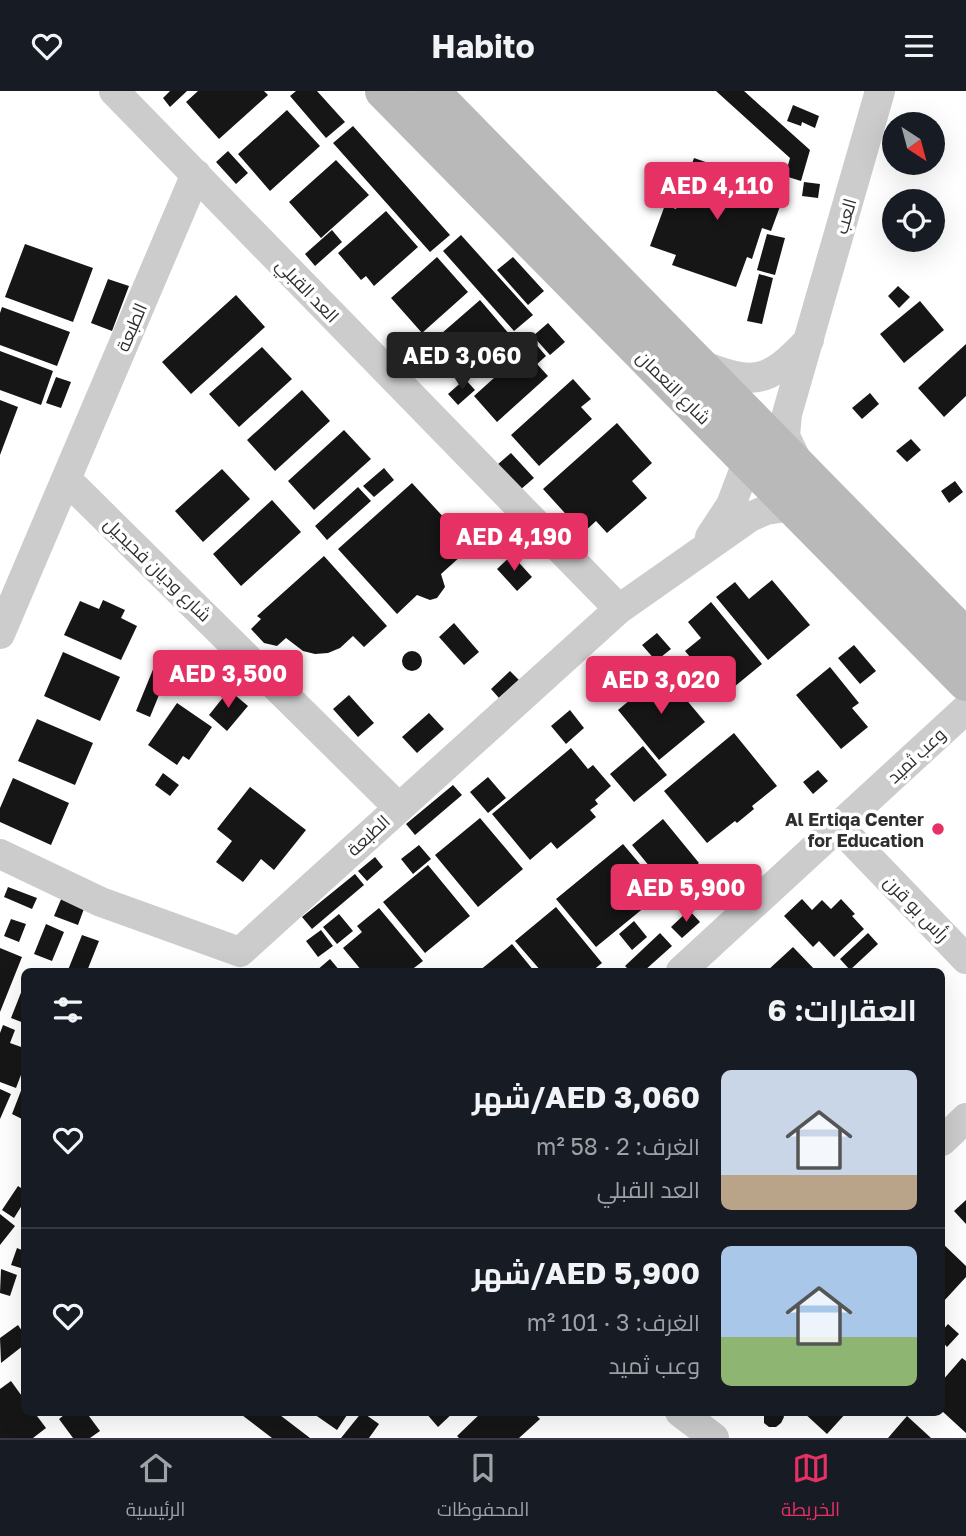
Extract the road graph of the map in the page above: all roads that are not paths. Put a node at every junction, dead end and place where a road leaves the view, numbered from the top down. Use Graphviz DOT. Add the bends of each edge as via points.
graph roads {
  1 [pos="114,91"];
  2 [pos="384,91"];
  3 [pos="430,91"];
  4 [pos="880,91"];
  5 [pos="196,174"];
  6 [pos="809,340"];
  7 [pos="699,363"];
  8 [pos="748,460"];
  9 [pos="66,479"];
  10 [pos="798,490"];
  11 [pos="697,554"];
  12 [pos="620,609"];
  13 [pos="0,634"];
  14 [pos="966,638"];
  15 [pos="966,682"];
  16 [pos="966,709"];
  17 [pos="398,807"];
  18 [pos="839,827"];
  19 [pos="0,854"];
  20 [pos="966,959"];
  21 [pos="684,968"];
  22 [pos="966,1118"];
  23 [pos="945,1138"];
  24 [pos="685,1416"];
  25 [pos="714,1438"];
  1 -- 5 [label="street, العد القبلي"];
  2 -- 8 [label="street, شارع النعمان"];
  3 -- 7 [label="street, شارع النعمان"];
  4 -- 6 [label="street, العب"];
  5 -- 9 [label="street, الطبعة"];
  5 -- 12 [label="street, العد القبلي"];
  6 -- 7 [label="street" via="791,359 749,379"];
  6 -- 10 [label="street, العب" via="785,436"];
  7 -- 10 [label="street, شارع النعمان"];
  8 -- 10 [label="street, شارع النعمان"];
  8 -- 11 [label="street, الطبعة" via="731,505"];
  9 -- 13 [label="street, الطبعة"];
  9 -- 17 [label="street, شارع وديان فحيحيل"];
  10 -- 11 [label="street, الطبعة"];
  10 -- 14 [label="street, شارع النعمان"];
  10 -- 15 [label="street, شارع النعمان"];
  11 -- 12 [label="street, الطبعة"];
  12 -- 17 [label="street, الطبعة"];
  16 -- 18 [label="street, وعب ثميد"];
  17 -- 19 [label="street, الطبعة" via="240,952 101,902"];
  18 -- 20 [label="street, رأس بو قرن"];
  18 -- 21 [label="street, وعب ثميد"];
  22 -- 23 [label="street"];
  24 -- 25 [label="street"];
}
